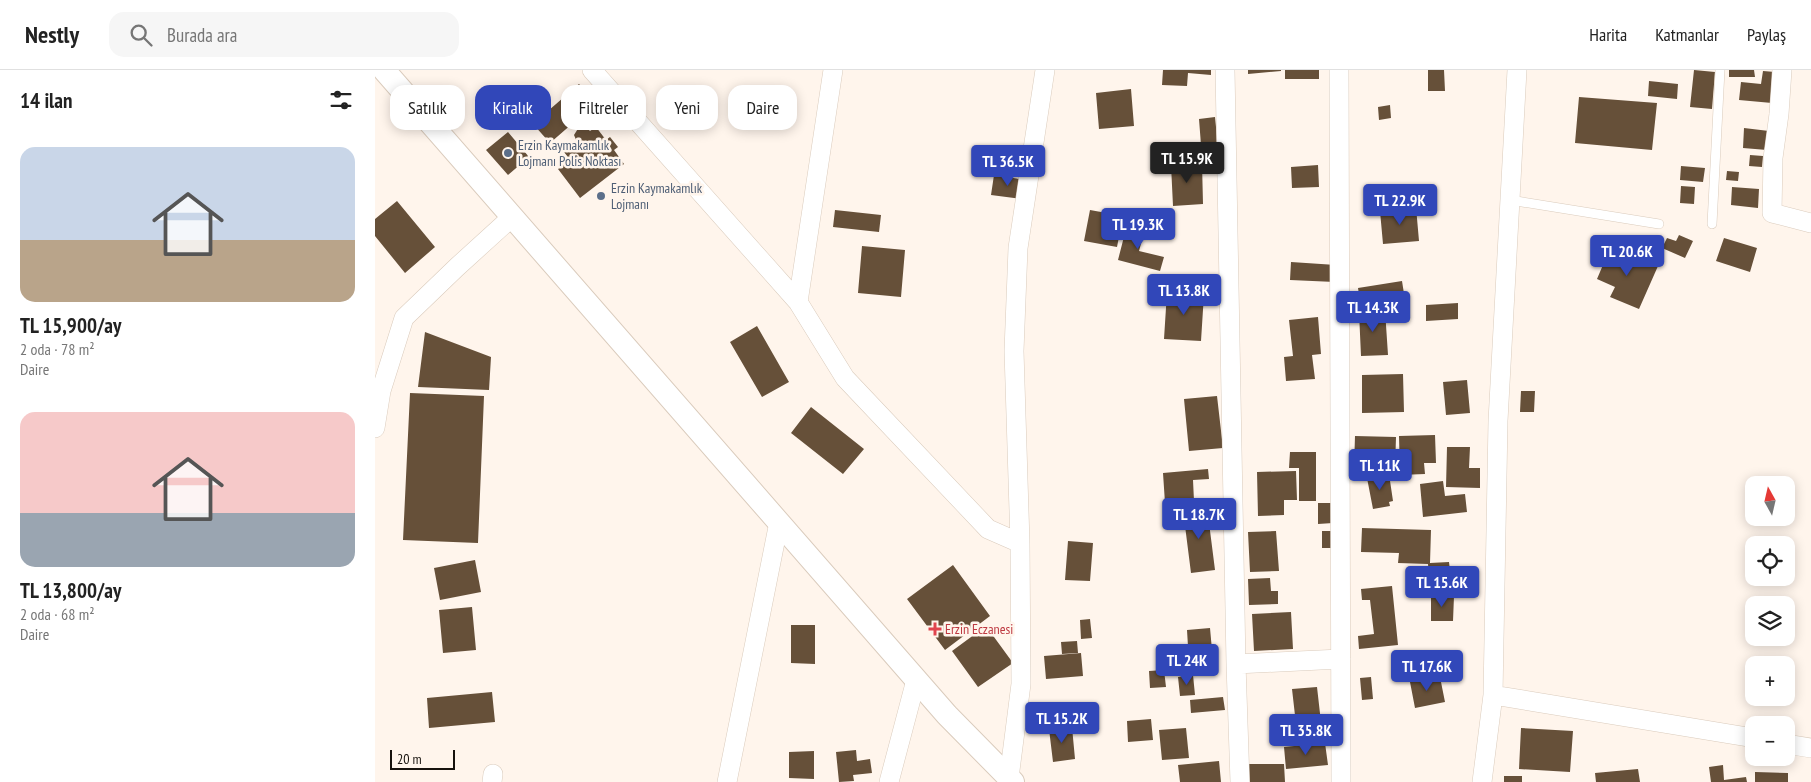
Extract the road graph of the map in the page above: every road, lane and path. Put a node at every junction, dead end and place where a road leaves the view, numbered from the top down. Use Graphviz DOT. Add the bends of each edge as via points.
graph roads {
  1 [pos="384,70"];
  2 [pos="592,70"];
  3 [pos="833,70"];
  4 [pos="1045,70"];
  5 [pos="1225,70"];
  6 [pos="1339,70"];
  7 [pos="1517,70"];
  8 [pos="1720,70"];
  9 [pos="1782,70"];
  10 [pos="1510,200"];
  11 [pos="512,216"];
  12 [pos="1811,223"];
  13 [pos="1659,224"];
  14 [pos="1712,224"];
  15 [pos="798,302"];
  16 [pos="375,428"];
  17 [pos="779,522"];
  18 [pos="1021,543"];
  19 [pos="1341,659"];
  20 [pos="1236,664"];
  21 [pos="916,680"];
  22 [pos="1493,694"];
  23 [pos="1745,736"];
  24 [pos="1795,745"];
  25 [pos="1811,748"];
  26 [pos="1011,780"];
  27 [pos="727,782"];
  28 [pos="889,782"];
  29 [pos="1240,782"];
  30 [pos="1341,782"];
  31 [pos="1483,782"];
  1 -- 11 [label="street"];
  2 -- 15 [label="street"];
  3 -- 15 [label="street"];
  4 -- 18 [label="street" via="1019,248 1014,351"];
  5 -- 20 [label="street"];
  6 -- 19 [label="street"];
  7 -- 10 [label="street"];
  8 -- 14 [label="lane"];
  9 -- 12 [label="street" via="1773,158 1772,213"];
  10 -- 13 [label="lane"];
  10 -- 22 [label="street" via="1498,421"];
  11 -- 16 [label="street" via="404,318 381,391"];
  11 -- 17 [label="street"];
  15 -- 18 [label="street" via="845,378 988,529"];
  17 -- 21 [label="street"];
  17 -- 27 [label="street"];
  18 -- 26 [label="street" via="1021,684"];
  19 -- 20 [label="street"];
  19 -- 30 [label="street"];
  20 -- 29 [label="street"];
  21 -- 26 [label="street"];
  21 -- 28 [label="street"];
  22 -- 23 [label="street"];
  22 -- 31 [label="street"];
  24 -- 25 [label="street"];
}
